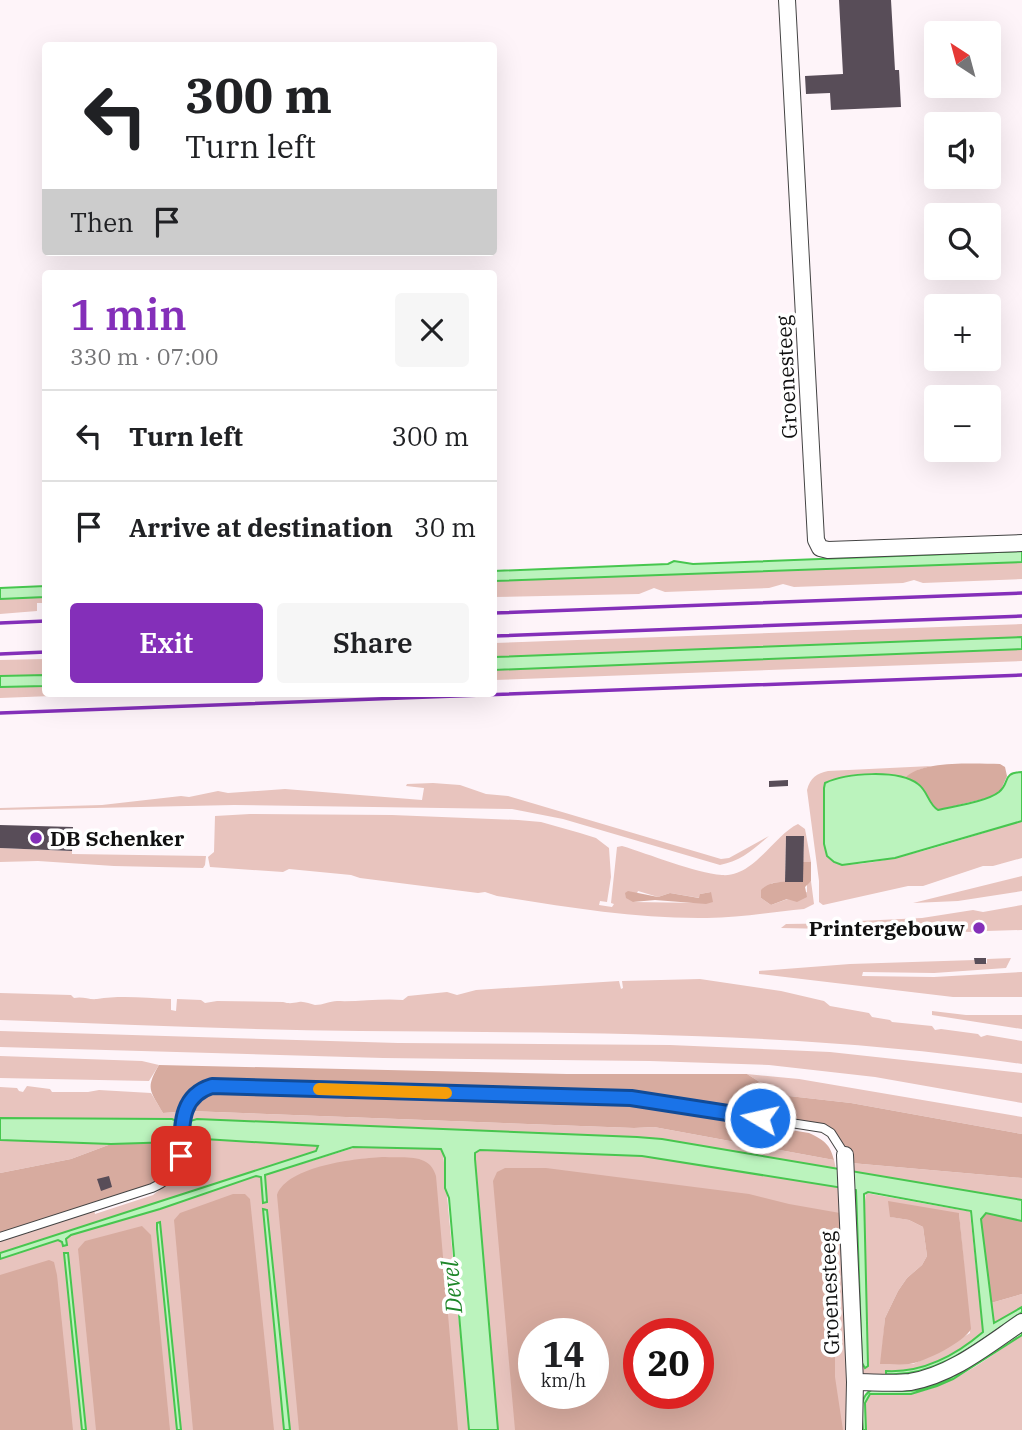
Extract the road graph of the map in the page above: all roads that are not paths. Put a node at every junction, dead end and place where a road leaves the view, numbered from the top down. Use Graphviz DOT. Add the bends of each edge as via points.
graph roads {
  1 [pos="787,0"];
  2 [pos="1022,543"];
  3 [pos="845,1161"];
  4 [pos="0,1237"];
  5 [pos="1022,1322"];
  6 [pos="855,1382"];
  7 [pos="854,1430"];
  1 -- 2 [label="street, Groenesteeg" via="816,540 820,548 828,550"];
  3 -- 4 [label="lane" via="831,1133 823,1128 631,1098 212,1086 193,1096 184,1112 178,1167 159,1185"];
  3 -- 6 [label="street, Groenesteeg"];
  5 -- 6 [label="street" via="957,1365 930,1377 909,1382"];
  6 -- 7 [label="street, Groenesteeg"];
}
